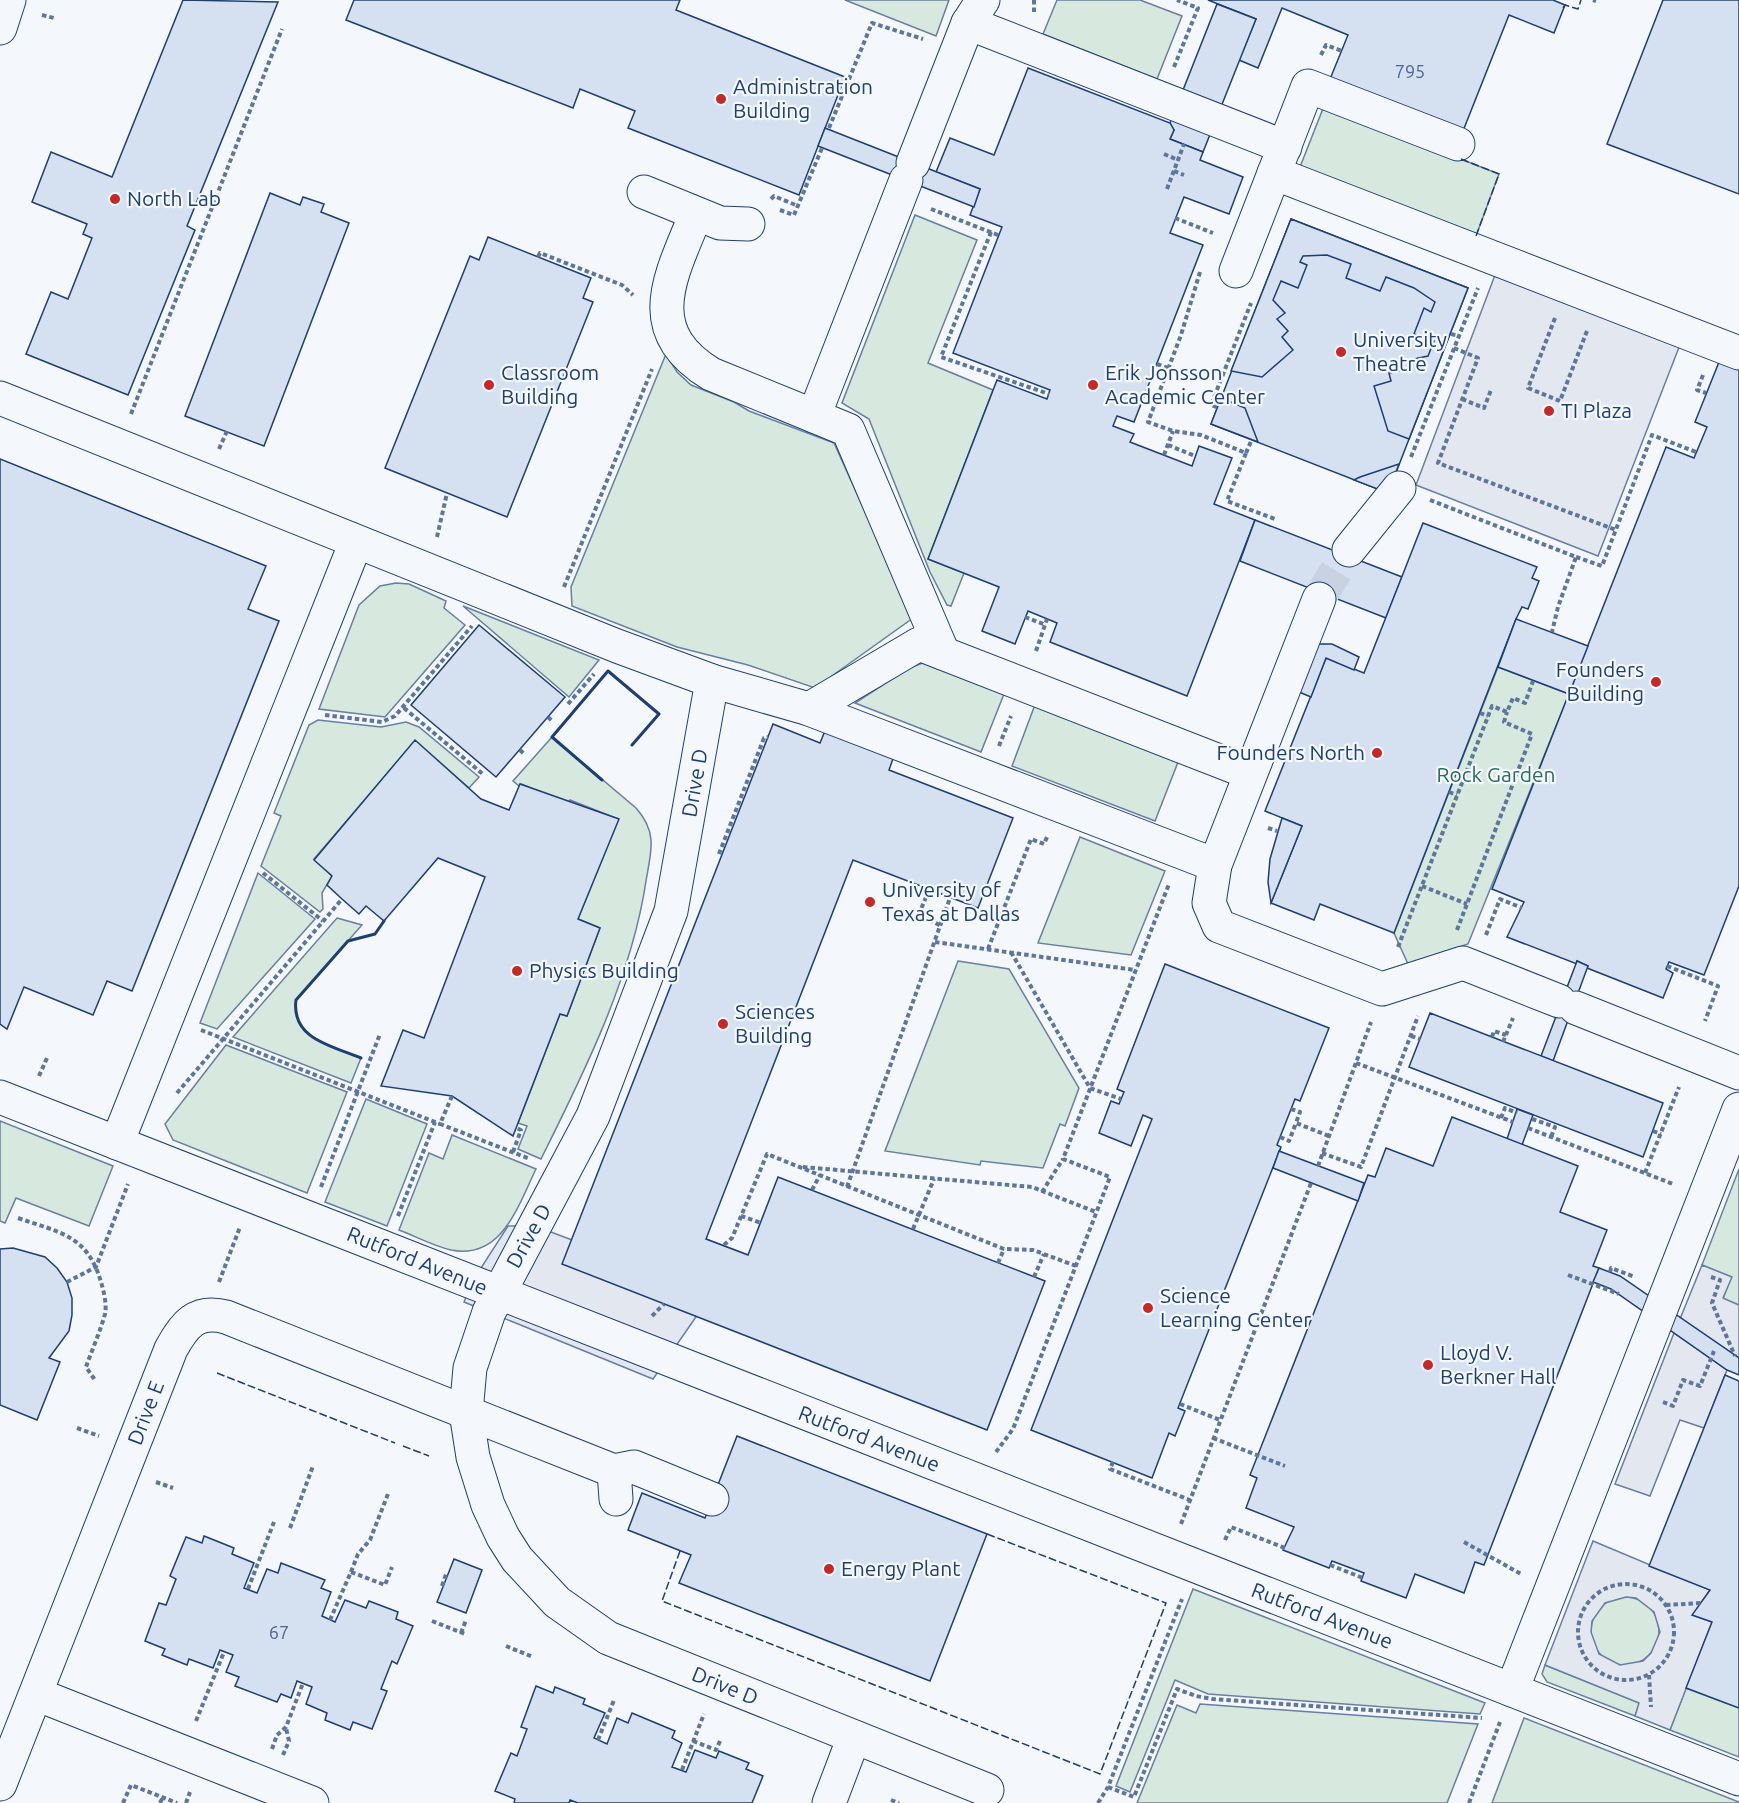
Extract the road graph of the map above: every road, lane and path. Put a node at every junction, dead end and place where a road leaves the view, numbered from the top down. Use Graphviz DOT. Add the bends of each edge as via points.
graph roads {
  1 [pos="9,0"];
  2 [pos="1177,0"];
  3 [pos="975,11"];
  4 [pos="42,15"];
  5 [pos="54,18"];
  6 [pos="0,28"];
  7 [pos="282,29"];
  8 [pos="955,54"];
  9 [pos="1162,99"];
  10 [pos="1196,113"];
  11 [pos="829,128"];
  12 [pos="1458,144"];
  13 [pos="822,148"];
  14 [pos="1164,154"];
  15 [pos="1178,160"];
  16 [pos="1280,160"];
  17 [pos="1174,171"];
  18 [pos="1184,175"];
  19 [pos="906,180"];
  20 [pos="1167,189"];
  21 [pos="644,192"];
  22 [pos="199,196"];
  23 [pos="774,196"];
  24 [pos="214,202"];
  25 [pos="798,206"];
  26 [pos="696,214"];
  27 [pos="794,215"];
  28 [pos="748,224"];
  29 [pos="991,232"];
  30 [pos="998,235"];
  31 [pos="538,257"];
  32 [pos="1490,257"];
  33 [pos="1198,275"];
  34 [pos="1245,282"];
  35 [pos="1568,286"];
  36 [pos="1599,299"];
  37 [pos="668,330"];
  38 [pos="1451,334"];
  39 [pos="1459,336"];
  40 [pos="1454,348"];
  41 [pos="1739,353"];
  42 [pos="1156,364"];
  43 [pos="1168,368"];
  44 [pos="1491,390"];
  45 [pos="1048,394"];
  46 [pos="0,398"];
  47 [pos="1462,399"];
  48 [pos="1217,407"];
  49 [pos="813,416"];
  50 [pos="1173,431"];
  51 [pos="1252,439"];
  52 [pos="1168,445"];
  53 [pos="118,446"];
  54 [pos="1696,452"];
  55 [pos="1246,453"];
  56 [pos="1164,455"];
  57 [pos="1195,456"];
  58 [pos="1398,488"];
  59 [pos="447,493"];
  60 [pos="1275,519"];
  61 [pos="1616,530"];
  62 [pos="356,542"];
  63 [pos="1349,550"];
  64 [pos="1576,556"];
  65 [pos="427,569"];
  66 [pos="1319,599"];
  67 [pos="1025,617"];
  68 [pos="551,618"];
  69 [pos="473,624"];
  70 [pos="1046,625"];
  71 [pos="1552,632"];
  72 [pos="943,653"];
  73 [pos="590,678"];
  74 [pos="712,681"];
  75 [pos="1533,681"];
  76 [pos="568,704"];
  77 [pos="404,708"];
  78 [pos="809,710"];
  79 [pos="289,712"];
  80 [pos="1507,712"];
  81 [pos="1480,713"];
  82 [pos="1488,716"];
  83 [pos="548,717"];
  84 [pos="553,722"];
  85 [pos="768,737"];
  86 [pos="520,750"];
  87 [pos="525,755"];
  88 [pos="1250,773"];
  89 [pos="484,775"];
  90 [pos="1449,792"];
  91 [pos="1457,795"];
  92 [pos="1060,806"];
  93 [pos="234,849"];
  94 [pos="1182,852"];
  95 [pos="720,854"];
  96 [pos="1215,865"];
  97 [pos="1422,886"];
  98 [pos="929,890"];
  99 [pos="950,898"];
  100 [pos="342,899"];
  101 [pos="1467,904"];
  102 [pos="1522,908"];
  103 [pos="323,921"];
  104 [pos="941,926"];
  105 [pos="1485,938"];
  106 [pos="934,942"];
  107 [pos="988,949"];
  108 [pos="1011,952"];
  109 [pos="1463,963"];
  110 [pos="1667,966"];
  111 [pos="1135,970"];
  112 [pos="1718,986"];
  113 [pos="1382,989"];
  114 [pos="1420,1012"];
  115 [pos="168,1016"];
  116 [pos="380,1034"];
  117 [pos="1506,1035"];
  118 [pos="1411,1036"];
  119 [pos="1492,1037"];
  120 [pos="224,1038"];
  121 [pos="1420,1039"];
  122 [pos="1356,1063"];
  123 [pos="1739,1073"];
  124 [pos="1394,1078"];
  125 [pos="1090,1088"];
  126 [pos="358,1092"];
  127 [pos="174,1096"];
  128 [pos="452,1096"];
  129 [pos="0,1097"];
  130 [pos="1122,1099"];
  131 [pos="1291,1109"];
  132 [pos="1739,1109"];
  133 [pos="1669,1112"];
  134 [pos="1517,1113"];
  135 [pos="1501,1118"];
  136 [pos="1532,1119"];
  137 [pos="1513,1122"];
  138 [pos="438,1123"];
  139 [pos="1296,1123"];
  140 [pos="516,1128"];
  141 [pos="1528,1128"];
  142 [pos="1653,1131"];
  143 [pos="1661,1134"];
  144 [pos="1329,1136"];
  145 [pos="1280,1137"];
  146 [pos="1551,1137"];
  147 [pos="117,1143"];
  148 [pos="513,1152"];
  149 [pos="1322,1153"];
  150 [pos="1063,1159"];
  151 [pos="1318,1166"];
  152 [pos="799,1167"];
  153 [pos="852,1172"];
  154 [pos="564,1173"];
  155 [pos="1645,1173"];
  156 [pos="819,1175"];
  157 [pos="934,1179"];
  158 [pos="1311,1183"];
  159 [pos="847,1186"];
  160 [pos="812,1190"];
  161 [pos="1042,1192"];
  162 [pos="1705,1197"];
  163 [pos="118,1210"];
  164 [pos="1096,1212"];
  165 [pos="918,1215"];
  166 [pos="741,1216"];
  167 [pos="18,1218"];
  168 [pos="309,1218"];
  169 [pos="761,1223"];
  170 [pos="913,1229"];
  171 [pos="724,1245"];
  172 [pos="386,1248"];
  173 [pos="1004,1249"];
  174 [pos="1044,1254"];
  175 [pos="998,1263"];
  176 [pos="1678,1264"];
  177 [pos="1076,1266"];
  178 [pos="96,1267"];
  179 [pos="1610,1272"];
  180 [pos="1569,1275"];
  181 [pos="1034,1277"];
  182 [pos="1641,1280"];
  183 [pos="67,1282"];
  184 [pos="498,1293"];
  185 [pos="1619,1294"];
  186 [pos="1739,1349"];
  187 [pos="1714,1351"];
  188 [pos="95,1380"];
  189 [pos="1629,1388"];
  190 [pos="1180,1404"];
  191 [pos="466,1412"];
  192 [pos="1220,1420"];
  193 [pos="77,1428"];
  194 [pos="105,1438"];
  195 [pos="1213,1438"];
  196 [pos="1113,1462"];
  197 [pos="314,1466"];
  198 [pos="1286,1466"];
  199 [pos="983,1483"];
  200 [pos="388,1494"];
  201 [pos="712,1499"];
  202 [pos="1190,1500"];
  203 [pos="274,1522"];
  204 [pos="1231,1527"];
  205 [pos="290,1528"];
  206 [pos="1464,1542"];
  207 [pos="1285,1548"];
  208 [pos="1181,1562"];
  209 [pos="1330,1565"];
  210 [pos="392,1567"];
  211 [pos="351,1572"];
  212 [pos="446,1574"];
  213 [pos="1362,1578"];
  214 [pos="442,1586"];
  215 [pos="1552,1588"];
  216 [pos="248,1589"];
  217 [pos="1701,1603"];
  218 [pos="1666,1605"];
  219 [pos="330,1620"];
  220 [pos="466,1620"];
  221 [pos="432,1621"];
  222 [pos="506,1647"];
  223 [pos="224,1652"];
  224 [pos="533,1657"];
  225 [pos="303,1683"];
  226 [pos="36,1694"];
  227 [pos="206,1695"];
  228 [pos="614,1700"];
  229 [pos="1506,1705"];
  230 [pos="286,1727"];
  231 [pos="696,1732"];
  232 [pos="277,1736"];
  233 [pos="854,1737"];
  234 [pos="289,1740"];
  235 [pos="598,1740"];
  236 [pos="720,1741"];
  237 [pos="693,1742"];
  238 [pos="682,1770"];
  239 [pos="1739,1779"];
  240 [pos="0,1784"];
  241 [pos="1108,1786"];
  242 [pos="987,1790"];
  243 [pos="163,1797"];
  244 [pos="891,1800"];
  245 [pos="123,1803"];
  246 [pos="160,1803"];
  247 [pos="177,1803"];
  248 [pos="312,1803"];
  249 [pos="829,1803"];
  250 [pos="899,1803"];
  251 [pos="1098,1803"];
  252 [pos="1469,1803"];
  1 -- 6 [label="street"];
  2 -- 9 [label="path" via="1197,8"];
  3 -- 8 [label="street"];
  3 -- 9 [label="street"];
  4 -- 5 [label="path"];
  7 -- 24 [label="path"];
  8 -- 11 [label="path" via="926,39 872,23"];
  8 -- 19 [label="street"];
  9 -- 10 [label="street"];
  10 -- 15 [label="path"];
  10 -- 16 [label="street"];
  12 -- 16 [label="street" via="1308,86"];
  13 -- 25 [label="path"];
  14 -- 15 [label="path"];
  15 -- 17 [label="path"];
  16 -- 32 [label="street"];
  16 -- 34 [label="street"];
  17 -- 18 [label="path"];
  17 -- 20 [label="path"];
  19 -- 29 [label="path"];
  19 -- 49 [label="street"];
  21 -- 26 [label="street"];
  22 -- 24 [label="path"];
  23 -- 25 [label="path"];
  24 -- 53 [label="path"];
  25 -- 27 [label="path"];
  26 -- 28 [label="street" via="720,224"];
  26 -- 37 [label="street" via="671,276 665,302"];
  29 -- 30 [label="path"];
  29 -- 45 [label="path" via="941,357"];
  31 -- 37 [label="path" via="540,253 622,285"];
  32 -- 35 [label="street"];
  32 -- 39 [label="path"];
  33 -- 43 [label="path"];
  34 -- 48 [label="path" via="1211,405"];
  35 -- 36 [label="street"];
  35 -- 36 [label="path" via="1528,388 1560,401"];
  36 -- 41 [label="street"];
  37 -- 49 [label="street" via="678,347 711,374"];
  37 -- 68 [label="path"];
  38 -- 39 [label="path"];
  39 -- 40 [label="path"];
  40 -- 47 [label="path" via="1478,358"];
  40 -- 58 [label="path"];
  42 -- 43 [label="path"];
  43 -- 50 [label="path" via="1148,422"];
  44 -- 47 [label="path" via="1484,408"];
  46 -- 53 [label="street"];
  47 -- 61 [label="path" via="1438,463"];
  49 -- 72 [label="street" via="848,430"];
  50 -- 52 [label="path"];
  50 -- 55 [label="path" via="1201,435"];
  51 -- 55 [label="path"];
  52 -- 56 [label="path"];
  52 -- 57 [label="path"];
  53 -- 62 [label="street"];
  54 -- 61 [label="path" via="1652,435"];
  55 -- 60 [label="path" via="1227,501"];
  58 -- 63 [label="street"];
  58 -- 64 [label="path"];
  59 -- 65 [label="path"];
  61 -- 64 [label="path" via="1602,566"];
  62 -- 65 [label="street"];
  62 -- 79 [label="street"];
  64 -- 71 [label="path"];
  65 -- 68 [label="street"];
  66 -- 88 [label="street"];
  67 -- 70 [label="path"];
  68 -- 74 [label="street"];
  69 -- 77 [label="path"];
  72 -- 78 [label="street" via="919,644"];
  72 -- 88 [label="street"];
  73 -- 76 [label="path"];
  74 -- 78 [label="street"];
  74 -- 154 [label="street, Drive D" via="671,911 593,1116"];
  75 -- 80 [label="path" via="1525,702 1513,698"];
  77 -- 79 [label="path" via="382,722"];
  77 -- 89 [label="path"];
  78 -- 92 [label="street"];
  79 -- 93 [label="street"];
  80 -- 82 [label="path" via="1492,706"];
  80 -- 101 [label="path" via="1503,722 1532,734"];
  81 -- 82 [label="path"];
  82 -- 91 [label="path"];
  83 -- 84 [label="path"];
  85 -- 95 [label="path" via="764,738"];
  86 -- 87 [label="path"];
  88 -- 96 [label="street"];
  90 -- 91 [label="path"];
  91 -- 97 [label="path"];
  92 -- 94 [label="street"];
  92 -- 107 [label="path" via="1044,844 1031,839"];
  93 -- 103 [label="path"];
  93 -- 115 [label="street"];
  94 -- 96 [label="street"];
  94 -- 111 [label="path"];
  96 -- 113 [label="street" via="1209,903 1219,926"];
  97 -- 101 [label="path"];
  97 -- 113 [label="path"];
  98 -- 104 [label="path" via="919,914"];
  99 -- 104 [label="path"];
  100 -- 103 [label="path"];
  101 -- 109 [label="path" via="1456,931"];
  102 -- 105 [label="path" via="1500,899"];
  103 -- 120 [label="path"];
  104 -- 106 [label="path"];
  106 -- 107 [label="path"];
  106 -- 153 [label="path"];
  107 -- 108 [label="path"];
  108 -- 111 [label="path"];
  108 -- 125 [label="path"];
  109 -- 113 [label="street"];
  109 -- 123 [label="street"];
  110 -- 112 [label="path"];
  111 -- 125 [label="path"];
  113 -- 122 [label="path"];
  114 -- 118 [label="path"];
  115 -- 120 [label="path"];
  115 -- 147 [label="street"];
  116 -- 126 [label="path"];
  117 -- 119 [label="path" via="1494,1031"];
  118 -- 121 [label="path"];
  118 -- 124 [label="path"];
  120 -- 126 [label="path"];
  120 -- 127 [label="path"];
  122 -- 124 [label="path"];
  122 -- 144 [label="path"];
  124 -- 135 [label="path"];
  124 -- 149 [label="path" via="1361,1167"];
  125 -- 130 [label="path"];
  125 -- 150 [label="path"];
  126 -- 138 [label="path"];
  126 -- 168 [label="path"];
  128 -- 138 [label="path"];
  129 -- 147 [label="street, Rutford Avenue"];
  131 -- 139 [label="path" via="1300,1112"];
  132 -- 162 [label="street"];
  133 -- 143 [label="path"];
  134 -- 135 [label="path" via="1505,1108"];
  135 -- 137 [label="path"];
  136 -- 146 [label="path" via="1555,1127"];
  138 -- 148 [label="path"];
  138 -- 172 [label="path"];
  139 -- 144 [label="path"];
  139 -- 145 [label="path" via="1289,1141"];
  140 -- 148 [label="path" via="521,1130"];
  141 -- 146 [label="path"];
  142 -- 143 [label="path"];
  143 -- 155 [label="path"];
  144 -- 149 [label="path"];
  146 -- 155 [label="path"];
  147 -- 168 [label="street, Rutford Avenue"];
  148 -- 154 [label="path"];
  149 -- 151 [label="path"];
  150 -- 161 [label="path"];
  150 -- 164 [label="path" via="1110,1177"];
  152 -- 153 [label="path"];
  152 -- 156 [label="path"];
  152 -- 166 [label="path" via="767,1154"];
  153 -- 157 [label="path"];
  153 -- 159 [label="path"];
  154 -- 184 [label="street, Drive D"];
  155 -- 162 [label="path"];
  156 -- 159 [label="path"];
  156 -- 160 [label="path"];
  157 -- 161 [label="path" via="1032,1187"];
  157 -- 165 [label="path"];
  158 -- 192 [label="path"];
  159 -- 165 [label="path"];
  161 -- 164 [label="path"];
  162 -- 176 [label="street"];
  163 -- 178 [label="path"];
  164 -- 177 [label="path"];
  165 -- 170 [label="path"];
  165 -- 173 [label="path"];
  166 -- 169 [label="path"];
  166 -- 171 [label="path" via="732,1238"];
  167 -- 178 [label="path" via="83,1246"];
  168 -- 172 [label="street, Rutford Avenue"];
  172 -- 184 [label="street, Rutford Avenue"];
  173 -- 174 [label="path"];
  173 -- 175 [label="path"];
  174 -- 177 [label="path"];
  174 -- 181 [label="path"];
  176 -- 186 [label="path" via="1720,1280 1712,1304 1735,1356"];
  176 -- 189 [label="street"];
  177 -- 199 [label="path" via="1012,1429 997,1449"];
  178 -- 183 [label="path"];
  178 -- 188 [label="path" via="106,1312 86,1367"];
  179 -- 182 [label="path" via="1611,1268"];
  180 -- 185 [label="path"];
  184 -- 191 [label="street, Drive D" via="475,1346"];
  184 -- 199 [label="street, Rutford Avenue"];
  187 -- 189 [label="path" via="1700,1386 1683,1380 1673,1406"];
  189 -- 215 [label="street"];
  190 -- 192 [label="path"];
  191 -- 201 [label="street, Drive E" via="615,1485 634,1467"];
  191 -- 226 [label="street, Drive E" via="226,1317 210,1313 196,1318 182,1329 171,1349"];
  191 -- 233 [label="street, Drive D" via="473,1457 488,1505 517,1559 557,1602 608,1638"];
  192 -- 195 [label="path"];
  193 -- 194 [label="path"];
  195 -- 198 [label="path"];
  195 -- 202 [label="path"];
  196 -- 202 [label="path" via="1110,1469"];
  197 -- 205 [label="path"];
  199 -- 208 [label="street, Rutford Avenue"];
  200 -- 211 [label="path" via="370,1540 358,1554"];
  202 -- 208 [label="path"];
  203 -- 216 [label="path"];
  204 -- 207 [label="path"];
  206 -- 215 [label="path"];
  208 -- 229 [label="street, Rutford Avenue"];
  208 -- 241 [label="path"];
  209 -- 213 [label="path"];
  210 -- 211 [label="path" via="385,1585"];
  211 -- 219 [label="path"];
  212 -- 214 [label="path"];
  215 -- 229 [label="street"];
  217 -- 218 [label="path"];
  218 -- 218 [label="path" via="1643,1586 1613,1585 1599,1591 1580,1614 1577,1631 1588,1662 1616,1680 1649,1675 1662,1665 1671,1650 1673,1618"];
  220 -- 221 [label="path" via="463,1634"];
  222 -- 224 [label="path"];
  223 -- 227 [label="path"];
  225 -- 230 [label="path"];
  226 -- 240 [label="street, Drive E"];
  226 -- 248 [label="street"];
  228 -- 235 [label="path"];
  229 -- 239 [label="street, Rutford Avenue"];
  229 -- 241 [label="path" via="1213,1699 1177,1689 1134,1797"];
  229 -- 252 [label="path"];
  230 -- 232 [label="path"];
  230 -- 234 [label="path"];
  231 -- 237 [label="path"];
  233 -- 242 [label="street, Drive D"];
  233 -- 249 [label="street"];
  236 -- 237 [label="path" via="716,1750"];
  237 -- 238 [label="path"];
  241 -- 251 [label="path"];
  243 -- 245 [label="path" via="131,1785"];
  243 -- 246 [label="path"];
  243 -- 247 [label="path"];
  244 -- 250 [label="path"];
}
